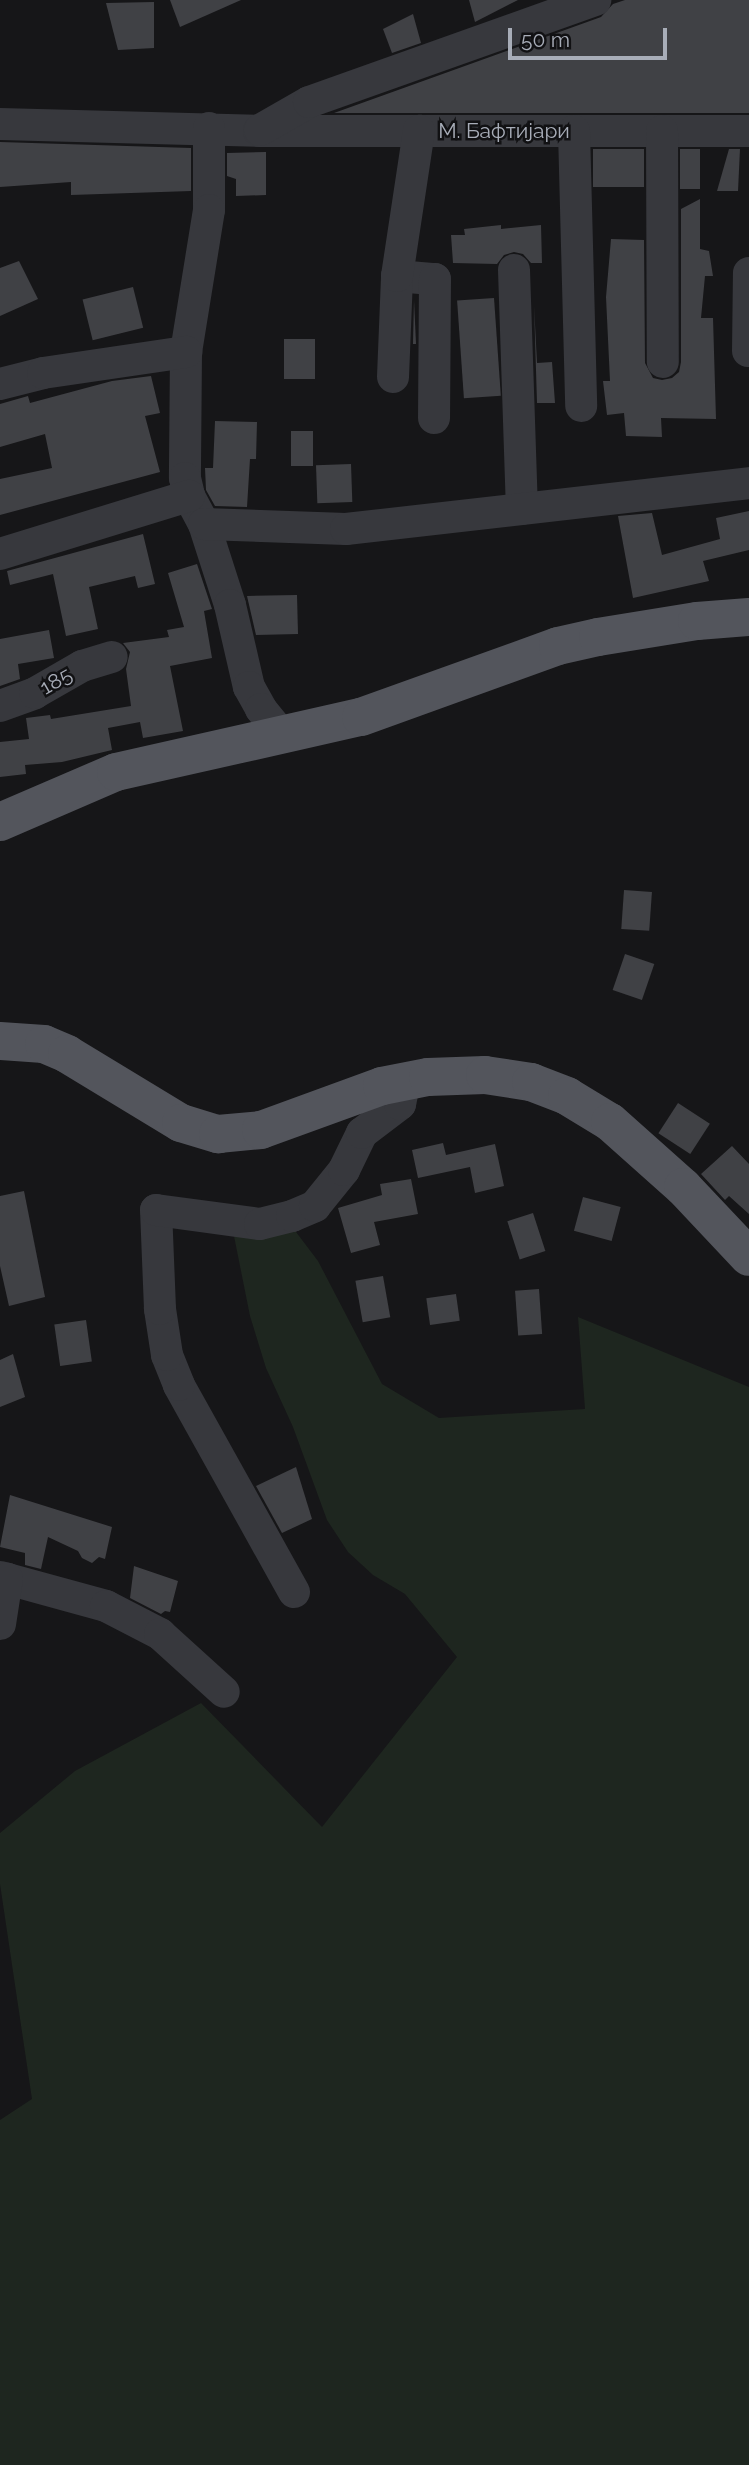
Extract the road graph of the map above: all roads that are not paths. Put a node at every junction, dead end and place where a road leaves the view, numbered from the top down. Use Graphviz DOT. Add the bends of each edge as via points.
graph roads {
  1 [pos="596,0"];
  2 [pos="0,124"];
  3 [pos="209,128"];
  4 [pos="259,131"];
  5 [pos="419,131"];
  6 [pos="574,131"];
  7 [pos="662,131"];
  8 [pos="749,131"];
  9 [pos="514,270"];
  10 [pos="749,273"];
  11 [pos="397,275"];
  12 [pos="748,351"];
  13 [pos="186,352"];
  14 [pos="663,362"];
  15 [pos="393,377"];
  16 [pos="0,384"];
  17 [pos="581,406"];
  18 [pos="434,418"];
  19 [pos="749,483"];
  20 [pos="189,496"];
  21 [pos="522,509"];
  22 [pos="204,524"];
  23 [pos="0,554"];
  24 [pos="749,617"];
  25 [pos="112,657"];
  26 [pos="0,706"];
  27 [pos="282,735"];
  28 [pos="0,822"];
  29 [pos="0,1041"];
  30 [pos="405,1081"];
  31 [pos="749,1257"];
  32 [pos="4,1578"];
  33 [pos="294,1592"];
  34 [pos="0,1623"];
  35 [pos="224,1692"];
  1 -- 4 [label="street" via="309,102"];
  2 -- 3 [label="street, М. Бафтијари"];
  3 -- 4 [label="street, М. Бафтијари"];
  3 -- 13 [label="street" via="209,210"];
  4 -- 5 [label="street, М. Бафтијари"];
  5 -- 6 [label="street, М. Бафтијари"];
  5 -- 11 [label="street"];
  6 -- 7 [label="street, М. Бафтијари"];
  6 -- 17 [label="street"];
  7 -- 8 [label="street, М. Бафтијари"];
  7 -- 14 [label="street"];
  9 -- 21 [label="street"];
  10 -- 12 [label="street"];
  11 -- 15 [label="street"];
  11 -- 18 [label="street" via="435,279"];
  13 -- 16 [label="street" via="43,373"];
  13 -- 20 [label="street" via="184,464"];
  19 -- 21 [label="street"];
  20 -- 22 [label="street"];
  20 -- 23 [label="street"];
  21 -- 22 [label="street" via="346,529"];
  22 -- 27 [label="street" via="230,605 249,687"];
  24 -- 27 [label="main road" via="697,621 558,646 361,717"];
  25 -- 26 [label="street, 185" via="82,666 35,693"];
  27 -- 28 [label="main road" via="116,772"];
  29 -- 30 [label="main road" via="44,1044 181,1123 218,1134 261,1130"];
  30 -- 31 [label="main road" via="485,1075 531,1082 574,1099 610,1122 660,1165"];
  30 -- 33 [label="street" via="400,1104 362,1133 344,1170 315,1206 260,1224 156,1210 160,1309 167,1355 179,1385"];
  32 -- 34 [label="street"];
  32 -- 35 [label="street" via="106,1606 160,1634"];
}
